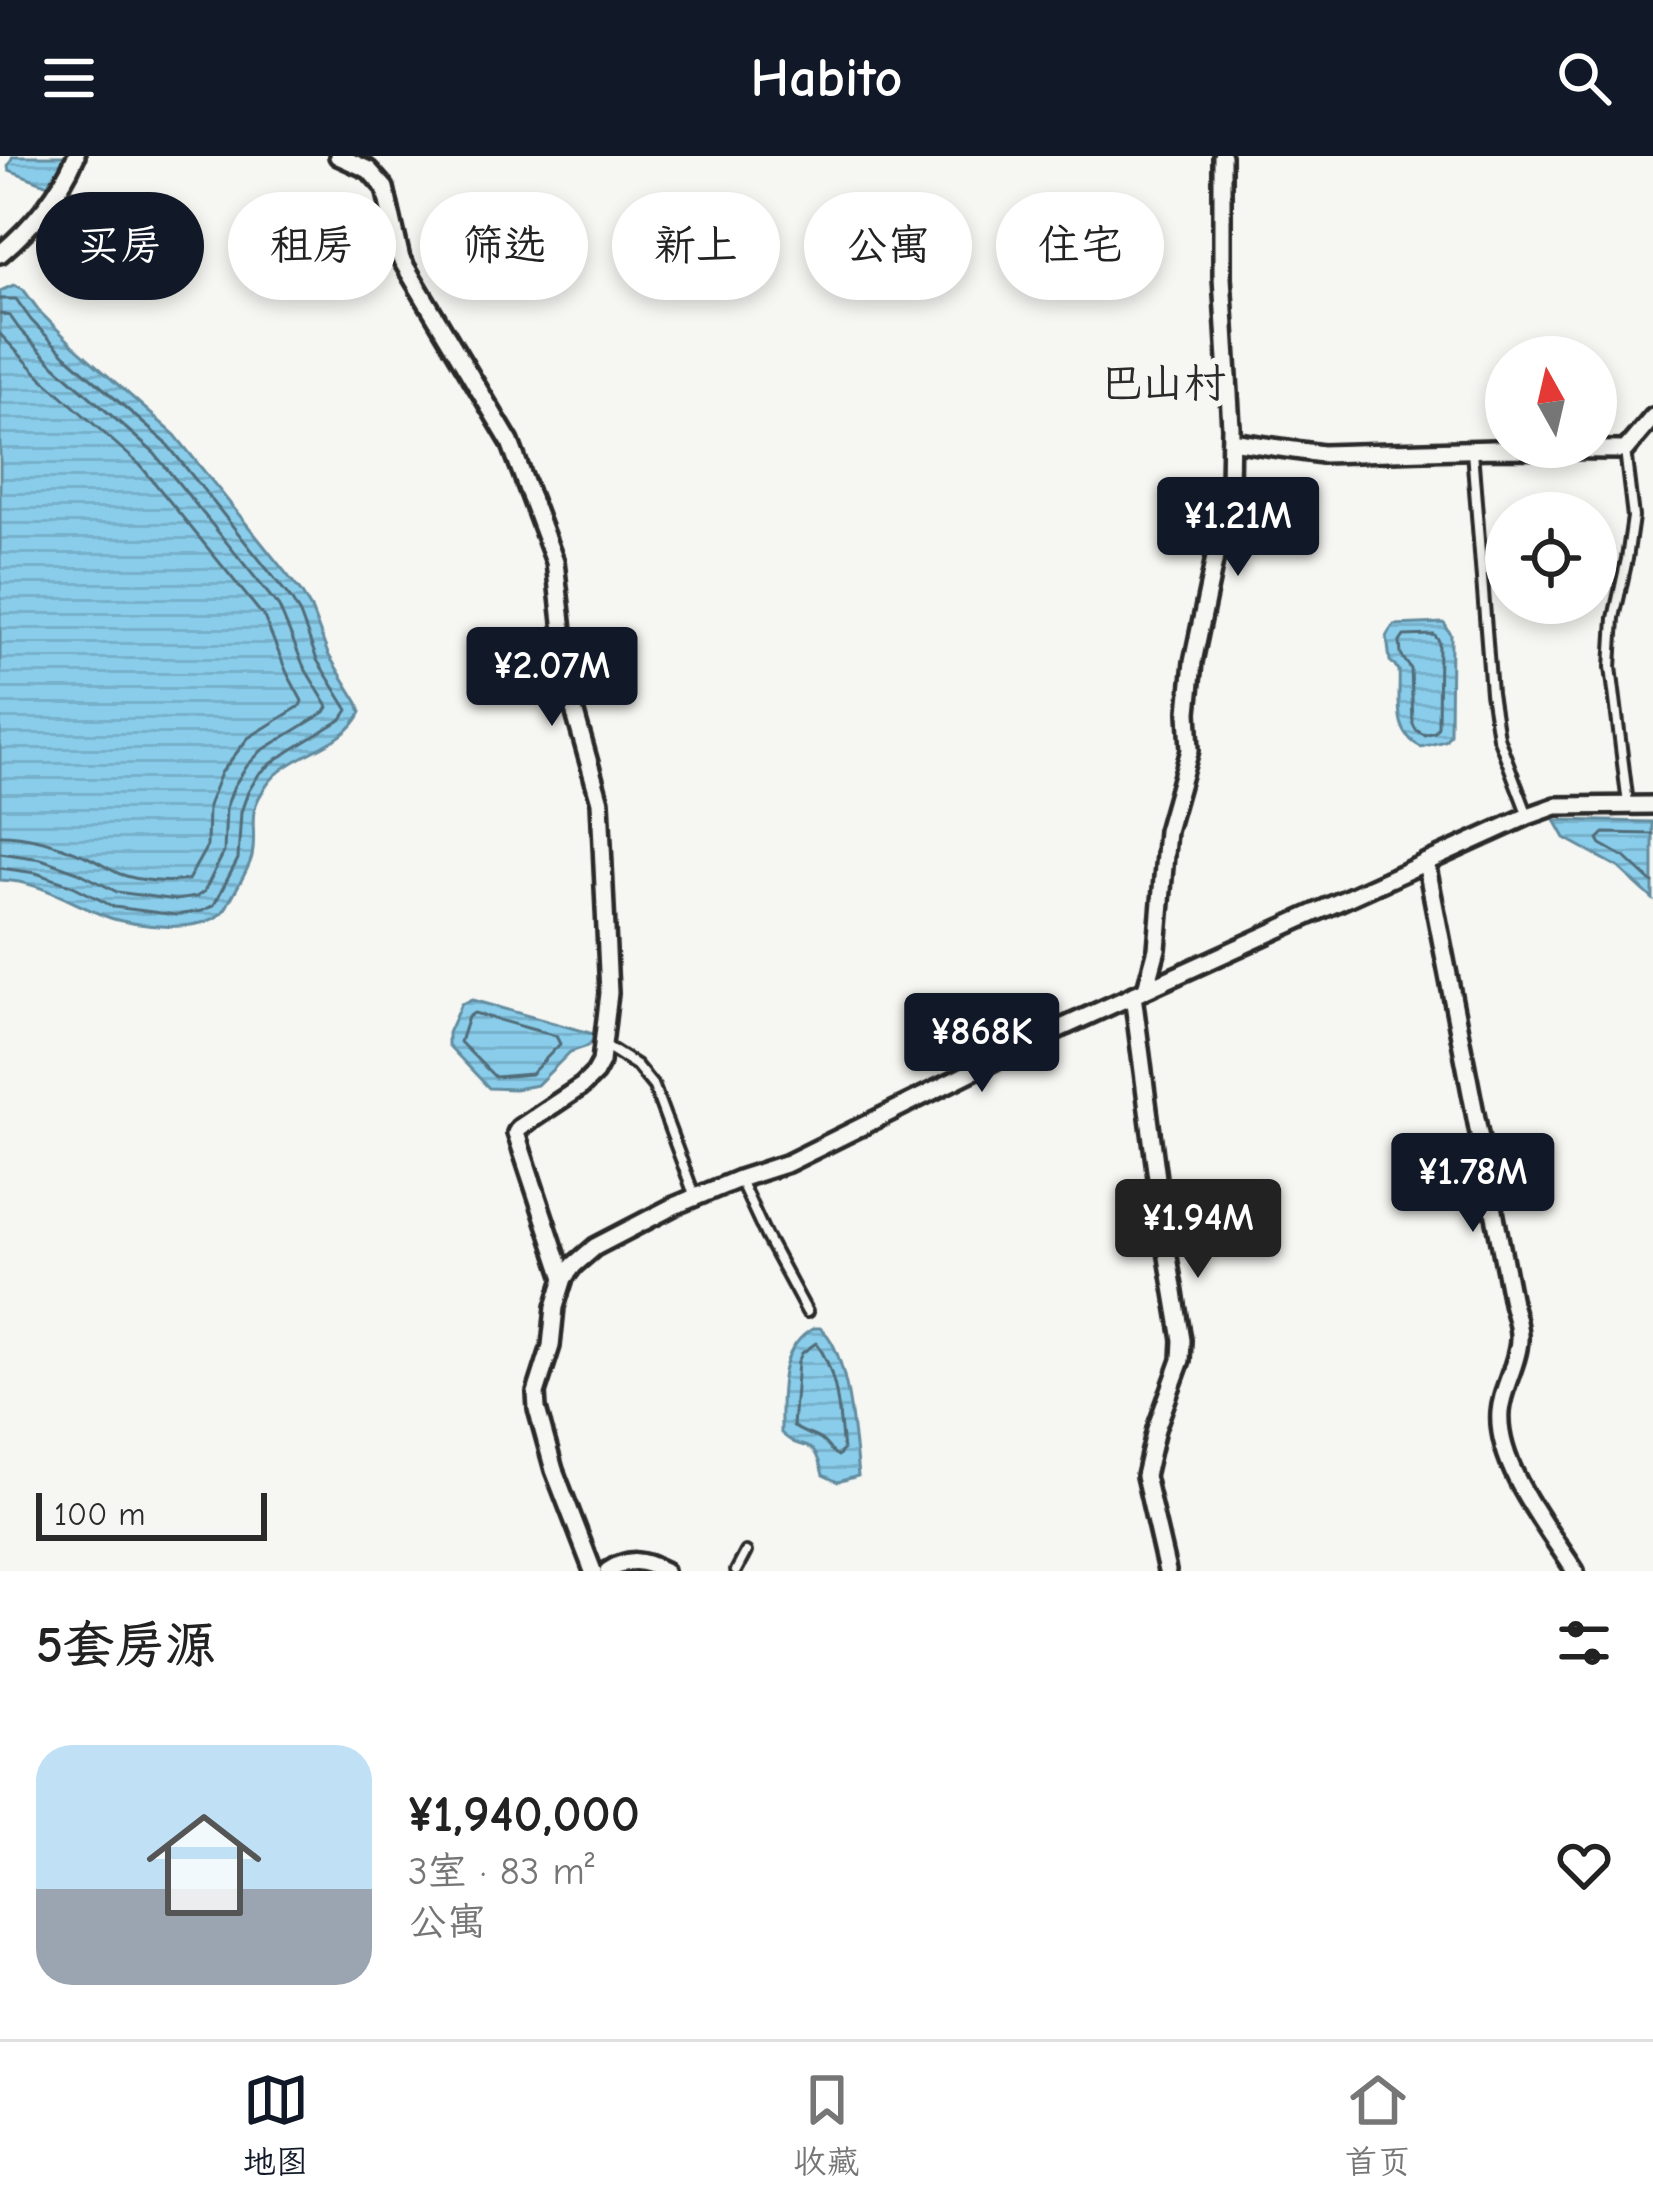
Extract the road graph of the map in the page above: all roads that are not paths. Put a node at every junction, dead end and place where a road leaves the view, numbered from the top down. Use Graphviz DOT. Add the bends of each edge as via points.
graph roads {
  1 [pos="76,156"];
  2 [pos="338,156"];
  3 [pos="1222,156"];
  4 [pos="0,254"];
  5 [pos="1653,417"];
  6 [pos="1231,441"];
  7 [pos="1472,449"];
  8 [pos="1625,450"];
  9 [pos="1628,805"];
  10 [pos="1653,805"];
  11 [pos="1528,816"];
  12 [pos="1426,862"];
  13 [pos="1140,992"];
  14 [pos="605,1045"];
  15 [pos="740,1179"];
  16 [pos="695,1197"];
  17 [pos="564,1279"];
  18 [pos="807,1312"];
  19 [pos="746,1552"];
  20 [pos="593,1571"];
  21 [pos="608,1571"];
  22 [pos="664,1571"];
  23 [pos="736,1571"];
  24 [pos="1167,1571"];
  25 [pos="1575,1571"];
  1 -- 4 [label="street" via="42,212"];
  2 -- 14 [label="street" via="385,188 401,259 510,442 555,562 571,699 602,814"];
  3 -- 6 [label="street"];
  5 -- 8 [label="street"];
  6 -- 7 [label="street" via="1322,454"];
  6 -- 13 [label="street" via="1230,486 1193,662 1190,750 1167,831 1157,949"];
  7 -- 8 [label="street"];
  7 -- 11 [label="lane" via="1495,715"];
  8 -- 9 [label="lane" via="1633,518 1611,667"];
  9 -- 10 [label="street"];
  9 -- 11 [label="street" via="1556,806"];
  11 -- 12 [label="street"];
  12 -- 13 [label="street"];
  12 -- 25 [label="street" via="1520,1333 1502,1398 1501,1440"];
  13 -- 15 [label="street"];
  13 -- 24 [label="street" via="1182,1340 1145,1476"];
  14 -- 16 [label="lane" via="654,1087"];
  14 -- 17 [label="street" via="592,1078 516,1133"];
  15 -- 16 [label="street"];
  15 -- 18 [label="lane"];
  16 -- 17 [label="street" via="595,1247"];
  17 -- 20 [label="street" via="536,1404"];
  19 -- 23 [label="lane"];
  21 -- 22 [label="street" via="642,1560"];
}
